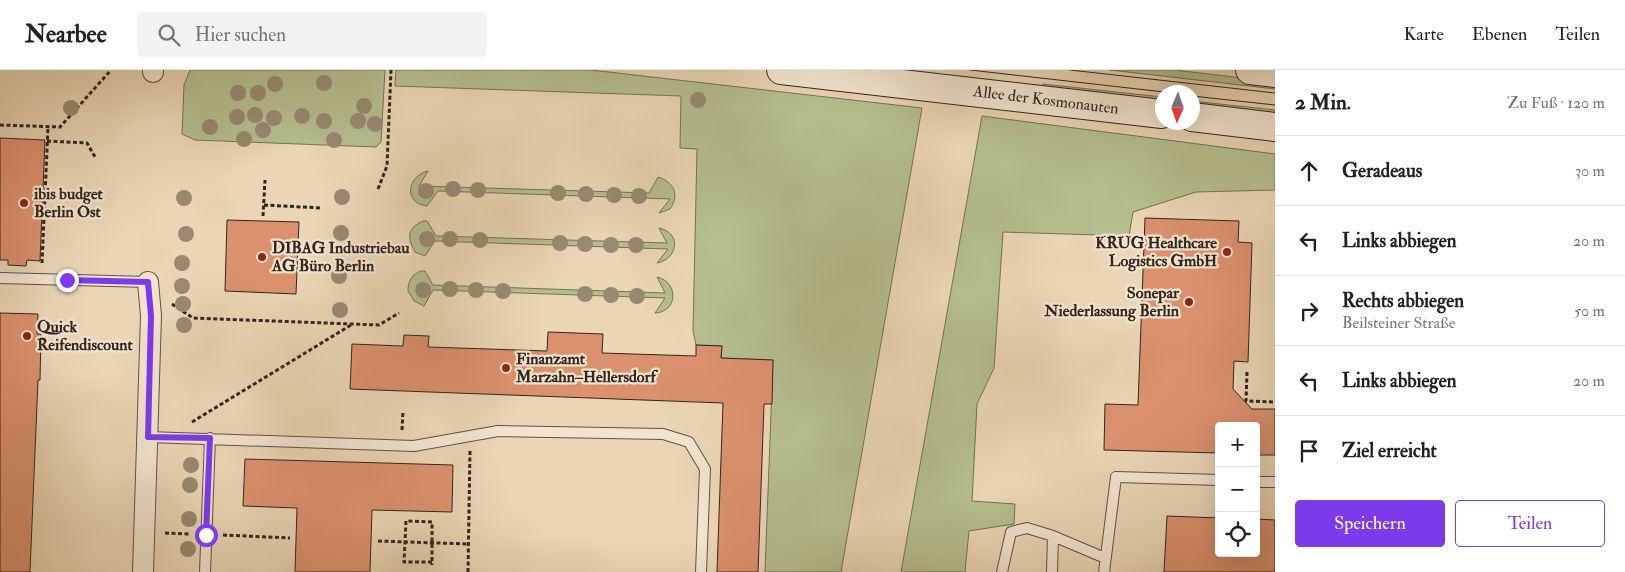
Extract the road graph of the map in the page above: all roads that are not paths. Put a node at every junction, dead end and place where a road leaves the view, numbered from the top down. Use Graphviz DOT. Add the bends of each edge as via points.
graph roads {
  1 [pos="781,70"];
  2 [pos="1250,70"];
  3 [pos="1275,73"];
  4 [pos="1155,113"];
  5 [pos="1200,118"];
  6 [pos="1275,127"];
  7 [pos="0,278"];
  8 [pos="148,282"];
  9 [pos="148,437"];
  10 [pos="210,438"];
  11 [pos="1215,480"];
  12 [pos="1260,482"];
  13 [pos="1275,482"];
  14 [pos="1053,536"];
  15 [pos="1105,558"];
  16 [pos="143,572"];
  17 [pos="204,572"];
  18 [pos="701,572"];
  19 [pos="1002,572"];
  20 [pos="1052,572"];
  21 [pos="1104,572"];
  1 -- 4 [label="main road, Allee der Kosmonauten"];
  2 -- 3 [label="main road"];
  5 -- 6 [label="main road"];
  7 -- 8 [label="lane"];
  8 -- 9 [label="street" via="151,316"];
  9 -- 10 [label="lane"];
  9 -- 16 [label="street"];
  10 -- 17 [label="lane"];
  10 -- 18 [label="lane" via="414,446 498,431 662,434 689,442 705,469"];
  11 -- 15 [label="lane" via="1116,476"];
  12 -- 13 [label="lane"];
  14 -- 15 [label="lane"];
  14 -- 19 [label="lane" via="1027,528 1011,532"];
  14 -- 20 [label="lane"];
  15 -- 21 [label="lane"];
}
